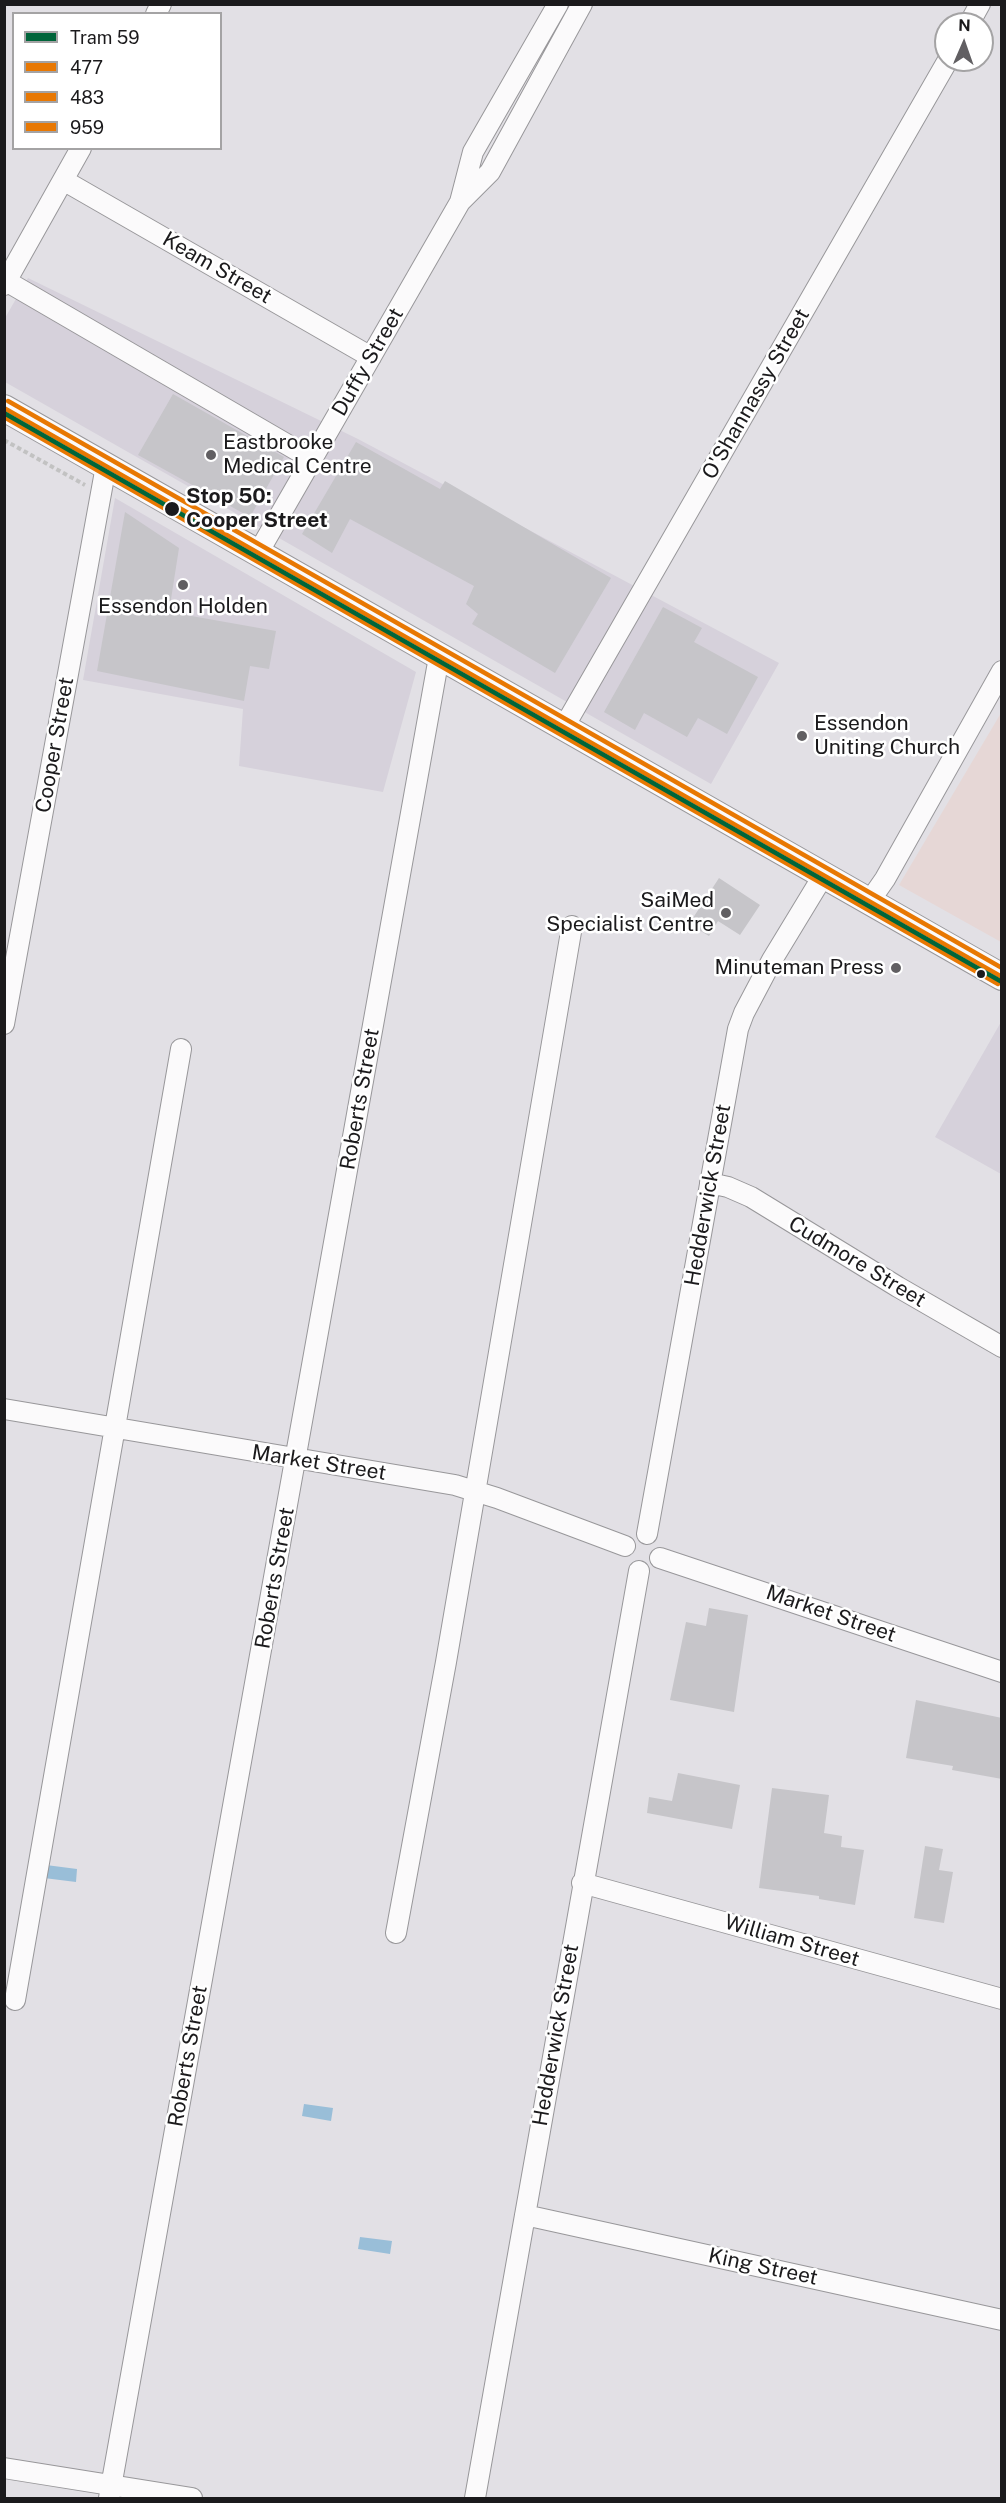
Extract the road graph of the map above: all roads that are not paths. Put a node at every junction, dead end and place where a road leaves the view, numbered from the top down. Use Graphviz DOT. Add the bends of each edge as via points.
graph roads {
  1 [pos="558,4"];
  2 [pos="582,4"];
  3 [pos="941,72"];
  4 [pos="80,150"];
  5 [pos="63,180"];
  6 [pos="460,202"];
  7 [pos="5,283"];
  8 [pos="371,357"];
  9 [pos="4,408"];
  10 [pos="312,459"];
  11 [pos="106,466"];
  12 [pos="258,553"];
  13 [pos="443,658"];
  14 [pos="1002,671"];
  15 [pos="564,727"];
  16 [pos="824,876"];
  17 [pos="869,902"];
  18 [pos="572,926"];
  19 [pos="1002,977"];
  20 [pos="4,1024"];
  21 [pos="181,1049"];
  22 [pos="710,1183"];
  23 [pos="1002,1347"];
  24 [pos="4,1409"];
  25 [pos="115,1428"];
  26 [pos="296,1459"];
  27 [pos="474,1491"];
  28 [pos="646,1534"];
  29 [pos="625,1546"];
  30 [pos="660,1558"];
  31 [pos="639,1571"];
  32 [pos="1002,1672"];
  33 [pos="582,1883"];
  34 [pos="396,1933"];
  35 [pos="15,2000"];
  36 [pos="1002,2000"];
  37 [pos="525,2215"];
  38 [pos="1002,2320"];
  39 [pos="4,2468"];
  40 [pos="110,2492"];
  41 [pos="192,2499"];
  42 [pos="475,2499"];
  1 -- 6 [label="street, Duffy Street" via="473,152"];
  2 -- 6 [label="street, Duffy Street" via="490,172"];
  3 -- 15 [label="street, O'Shannassy Street"];
  4 -- 5 [label="street"];
  5 -- 7 [label="street"];
  5 -- 8 [label="street, Keam Street"];
  6 -- 8 [label="street, Duffy Street"];
  7 -- 10 [label="street"];
  8 -- 10 [label="street, Duffy Street"];
  9 -- 11 [label="main road"];
  10 -- 12 [label="street, Duffy Street"];
  11 -- 12 [label="main road"];
  11 -- 20 [label="street, Cooper Street"];
  12 -- 13 [label="main road"];
  13 -- 15 [label="main road"];
  13 -- 26 [label="street, Roberts Street" via="437,668"];
  14 -- 17 [label="street"];
  15 -- 16 [label="main road"];
  16 -- 17 [label="main road"];
  16 -- 22 [label="street, Hedderwick Street" via="744,1013"];
  17 -- 19 [label="main road"];
  18 -- 27 [label="street"];
  21 -- 25 [label="street"];
  22 -- 23 [label="street, Cudmore Street" via="751,1197"];
  22 -- 28 [label="street, Hedderwick Street"];
  24 -- 25 [label="street, Market Street"];
  25 -- 26 [label="street, Market Street"];
  25 -- 35 [label="street"];
  26 -- 27 [label="street, Market Street"];
  26 -- 40 [label="street, Roberts Street"];
  27 -- 29 [label="street, Market Street"];
  27 -- 34 [label="street"];
  28 -- 29 [label="street" via="631,1537"];
  28 -- 30 [label="street" via="660,1546"];
  29 -- 31 [label="street" via="626,1561"];
  30 -- 31 [label="street" via="654,1567"];
  30 -- 32 [label="street, Market Street"];
  31 -- 33 [label="street, Hedderwick Street"];
  33 -- 36 [label="street, William Street"];
  33 -- 37 [label="street, Hedderwick Street"];
  37 -- 38 [label="street, King Street"];
  37 -- 42 [label="street, Hedderwick Street"];
  39 -- 40 [label="street"];
  40 -- 41 [label="street"];
}
